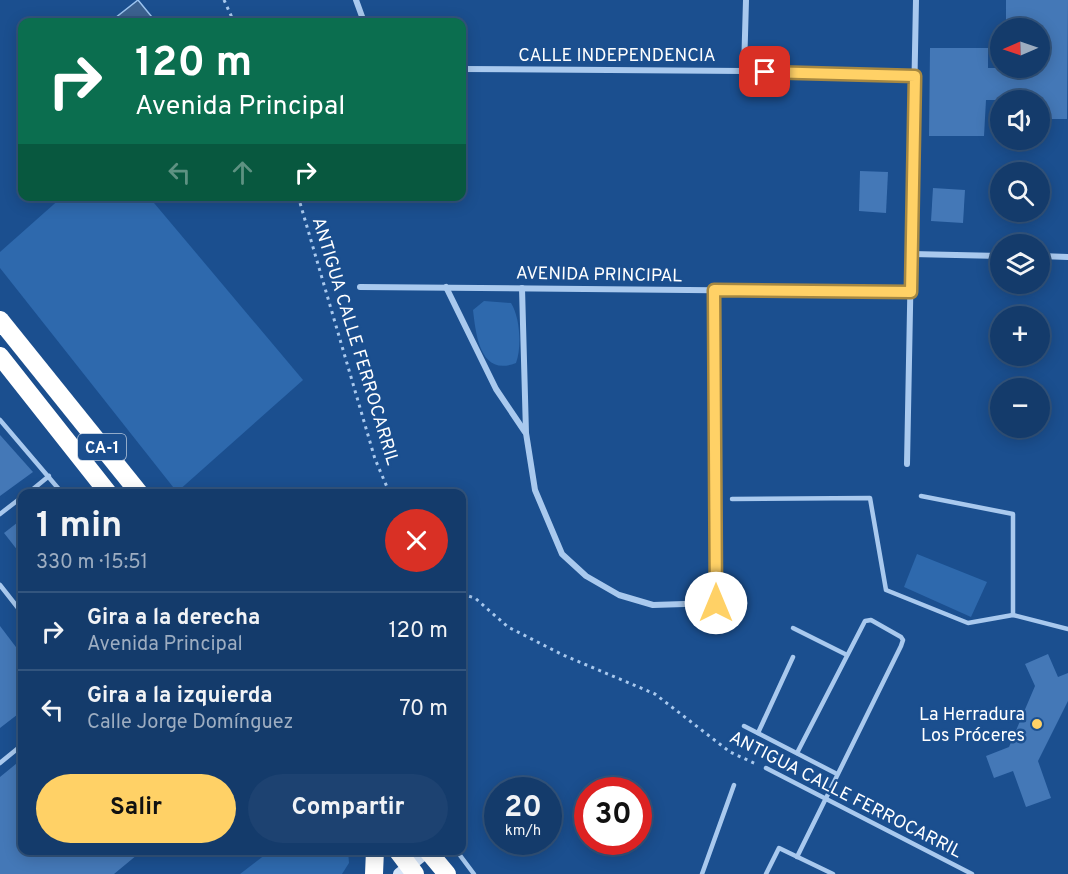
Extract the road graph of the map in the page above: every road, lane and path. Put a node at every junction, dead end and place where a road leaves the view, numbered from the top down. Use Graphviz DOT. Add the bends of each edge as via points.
graph roads {
  1 [pos="224,0"];
  2 [pos="356,0"];
  3 [pos="746,0"];
  4 [pos="916,0"];
  5 [pos="232,18"];
  6 [pos="363,18"];
  7 [pos="466,69"];
  8 [pos="744,71"];
  9 [pos="915,76"];
  10 [pos="299,201"];
  11 [pos="912,254"];
  12 [pos="990,256"];
  13 [pos="1050,256"];
  14 [pos="1068,257"];
  15 [pos="360,287"];
  16 [pos="446,287"];
  17 [pos="522,288"];
  18 [pos="714,290"];
  19 [pos="911,292"];
  20 [pos="0,320"];
  21 [pos="0,356"];
  22 [pos="65,401"];
  23 [pos="48,416"];
  24 [pos="0,420"];
  25 [pos="526,433"];
  26 [pos="907,464"];
  27 [pos="49,476"];
  28 [pos="33,489"];
  29 [pos="59,489"];
  30 [pos="105,489"];
  31 [pos="136,489"];
  32 [pos="388,489"];
  33 [pos="921,496"];
  34 [pos="732,499"];
  35 [pos="18,500"];
  36 [pos="0,514"];
  37 [pos="0,585"];
  38 [pos="466,595"];
  39 [pos="18,608"];
  40 [pos="1013,615"];
  41 [pos="793,628"];
  42 [pos="1068,629"];
  43 [pos="847,655"];
  44 [pos="793,657"];
  45 [pos="744,726"];
  46 [pos="758,733"];
  47 [pos="18,748"];
  48 [pos="797,753"];
  49 [pos="0,763"];
  50 [pos="766,768"];
  51 [pos="837,774"];
  52 [pos="734,785"];
  53 [pos="826,798"];
  54 [pos="375,855"];
  55 [pos="400,855"];
  56 [pos="426,855"];
  57 [pos="434,855"];
  58 [pos="436,855"];
  59 [pos="460,855"];
  60 [pos="797,857"];
  61 [pos="408,871"];
  62 [pos="374,874"];
  63 [pos="447,874"];
  64 [pos="457,874"];
  65 [pos="474,874"];
  66 [pos="702,874"];
  67 [pos="766,874"];
  68 [pos="833,874"];
  69 [pos="972,874"];
  1 -- 5 [label="path"];
  2 -- 6 [label="street"];
  3 -- 8 [label="street"];
  4 -- 9 [label="street"];
  7 -- 8 [label="street, CALLE INDEPENDENCIA"];
  8 -- 9 [label="street, CALLE INDEPENDENCIA"];
  9 -- 11 [label="street"];
  10 -- 32 [label="path, ANTIGUA CALLE FERROCARRIL" via="375,459"];
  11 -- 12 [label="street"];
  11 -- 19 [label="street"];
  13 -- 14 [label="street"];
  15 -- 16 [label="street, AVENIDA PRINCIPAL"];
  16 -- 17 [label="street, AVENIDA PRINCIPAL"];
  16 -- 25 [label="street" via="496,389"];
  17 -- 18 [label="street, AVENIDA PRINCIPAL"];
  17 -- 25 [label="street"];
  18 -- 19 [label="street, AVENIDA PRINCIPAL"];
  18 -- 25 [label="street" via="716,603 653,605 619,595 586,576 562,554 557,543 536,490"];
  19 -- 26 [label="street"];
  20 -- 22 [label="highway, CA-1"];
  21 -- 23 [label="highway, CA-1"];
  22 -- 23 [label="highway"];
  22 -- 31 [label="highway, CA-1"];
  23 -- 30 [label="highway, CA-1"];
  24 -- 27 [label="lane"];
  27 -- 28 [label="lane"];
  27 -- 29 [label="lane"];
  33 -- 40 [label="lane" via="1013,514"];
  34 -- 40 [label="lane" via="870,498 886,590 968,623"];
  35 -- 36 [label="lane"];
  37 -- 39 [label="lane"];
  38 -- 50 [label="path, ANTIGUA CALLE FERROCARRIL" via="475,598 508,627 655,694 730,752"];
  40 -- 42 [label="lane"];
  41 -- 43 [label="lane"];
  43 -- 48 [label="lane"];
  43 -- 51 [label="lane" via="867,620 903,640"];
  44 -- 46 [label="lane"];
  45 -- 46 [label="lane"];
  46 -- 48 [label="lane"];
  47 -- 49 [label="lane"];
  48 -- 51 [label="lane"];
  50 -- 53 [label="lane, ANTIGUA CALLE FERROCARRIL"];
  51 -- 53 [label="lane"];
  52 -- 66 [label="lane"];
  53 -- 60 [label="lane"];
  53 -- 69 [label="lane, ANTIGUA CALLE FERROCARRIL"];
  54 -- 62 [label="highway"];
  55 -- 61 [label="highway"];
  56 -- 61 [label="main road"];
  57 -- 63 [label="highway"];
  58 -- 64 [label="highway"];
  59 -- 65 [label="lane"];
  60 -- 67 [label="lane" via="779,848"];
  60 -- 68 [label="lane"];
}
